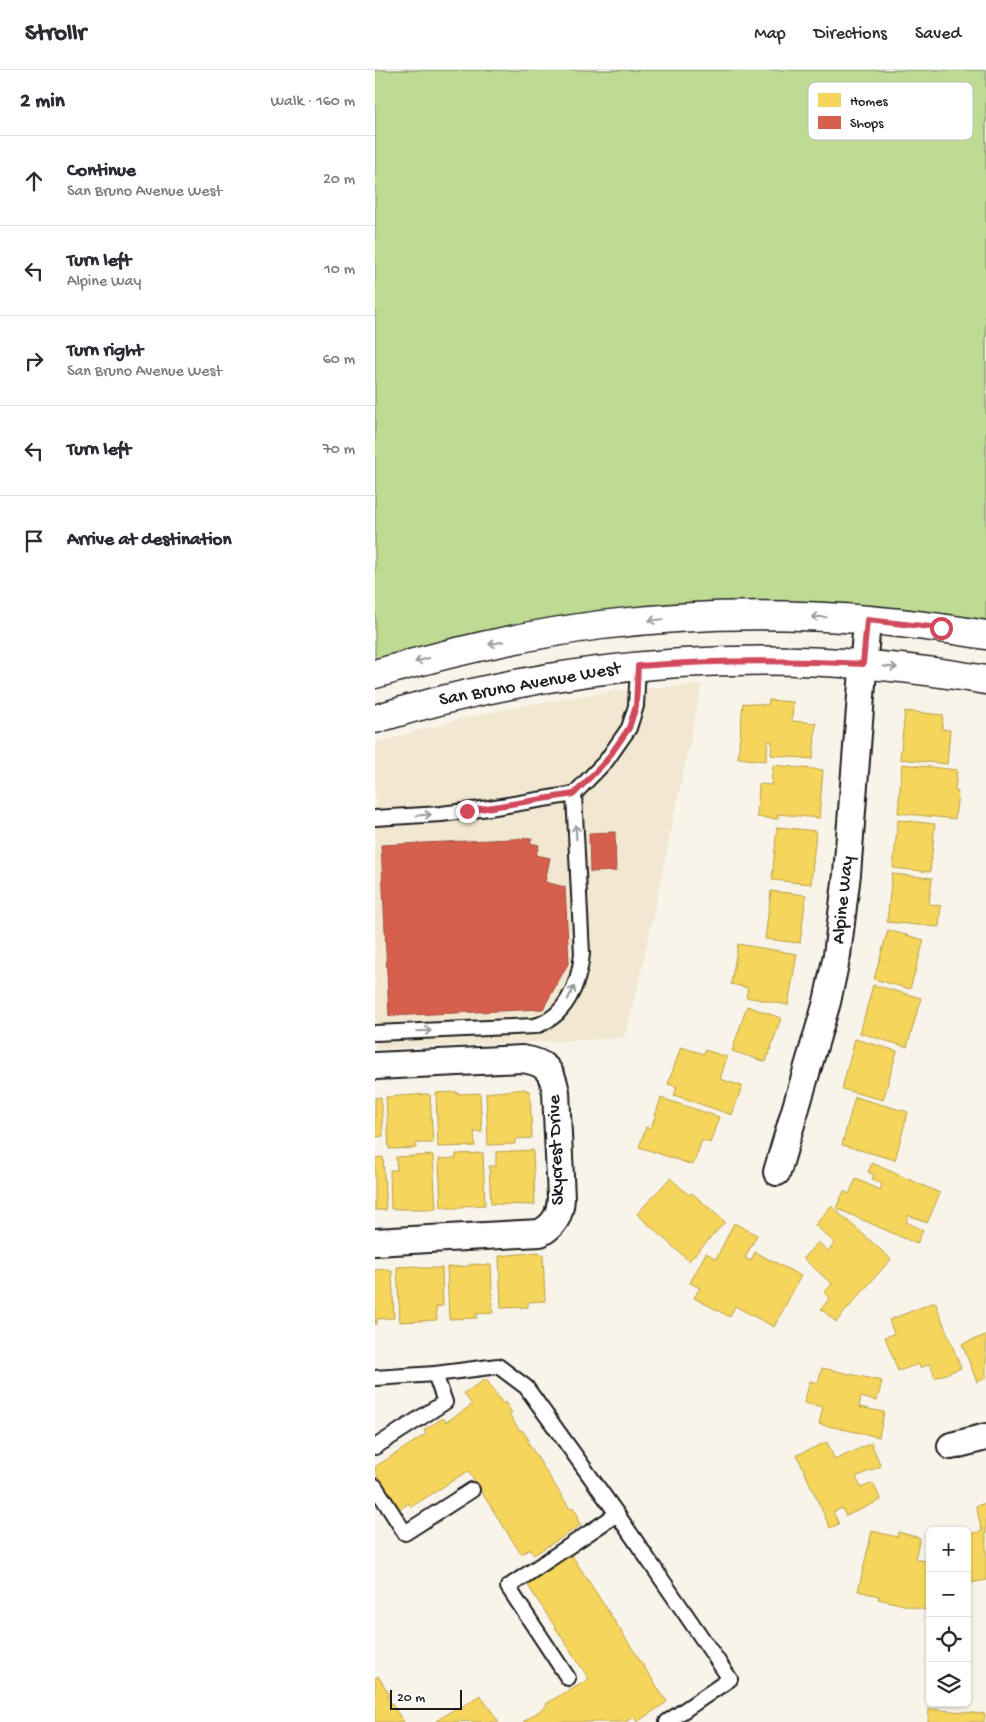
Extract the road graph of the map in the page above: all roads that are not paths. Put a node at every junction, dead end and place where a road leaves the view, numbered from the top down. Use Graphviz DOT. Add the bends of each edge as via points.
graph roads {
  1 [pos="867,620"];
  2 [pos="986,635"];
  3 [pos="863,664"];
  4 [pos="638,666"];
  5 [pos="375,674"];
  6 [pos="986,680"];
  7 [pos="375,719"];
  8 [pos="574,794"];
  9 [pos="375,818"];
  10 [pos="375,1033"];
  11 [pos="375,1066"];
  12 [pos="777,1172"];
  13 [pos="375,1242"];
  14 [pos="435,1374"];
  15 [pos="375,1378"];
  16 [pos="986,1438"];
  17 [pos="951,1446"];
  18 [pos="375,1447"];
  19 [pos="376,1488"];
  20 [pos="472,1490"];
  21 [pos="617,1514"];
  22 [pos="568,1678"];
  23 [pos="667,1722"];
  1 -- 2 [label="main road"];
  1 -- 3 [label="street, Alpine Way"];
  1 -- 5 [label="main road, one-way" via="758,616 626,622 495,643"];
  3 -- 4 [label="main road, San Bruno Avenue West" via="721,661"];
  3 -- 6 [label="main road, San Bruno Avenue West, one-way"];
  3 -- 12 [label="street, Alpine Way" via="847,874 837,955 827,1002"];
  4 -- 7 [label="main road, San Bruno Avenue West" via="499,687"];
  4 -- 8 [label="lane" via="636,706 629,728 606,761"];
  9 -- 8 [label="lane, one-way" via="467,811"];
  10 -- 8 [label="lane, one-way" via="535,1026 558,1013 574,987 582,954"];
  11 -- 13 [label="street, Skycrest Drive" via="522,1059 539,1062 552,1076 556,1092 561,1198 557,1220 540,1233"];
  14 -- 15 [label="lane"];
  14 -- 18 [label="lane" via="445,1402"];
  14 -- 21 [label="lane" via="498,1366 526,1387"];
  16 -- 17 [label="street"];
  19 -- 20 [label="lane" via="405,1534"];
  21 -- 22 [label="lane" via="508,1587"];
  21 -- 23 [label="lane" via="730,1679"];
}
